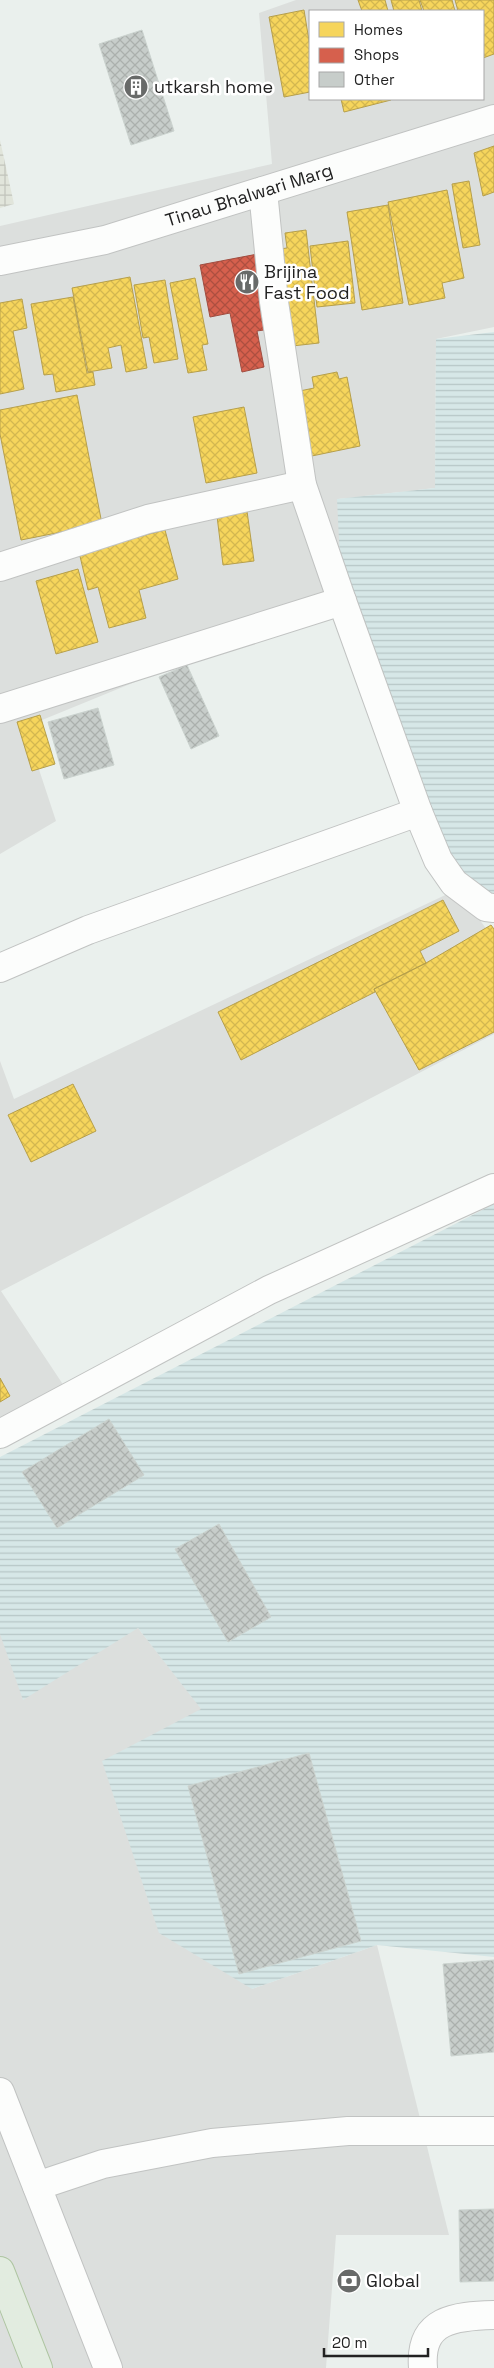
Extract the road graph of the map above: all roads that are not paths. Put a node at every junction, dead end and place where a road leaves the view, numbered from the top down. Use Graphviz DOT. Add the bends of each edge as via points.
graph roads {
  1 [pos="494,119"];
  2 [pos="264,191"];
  3 [pos="0,261"];
  4 [pos="302,485"];
  5 [pos="0,567"];
  6 [pos="342,601"];
  7 [pos="0,709"];
  8 [pos="418,812"];
  9 [pos="494,908"];
  10 [pos="0,968"];
  11 [pos="494,1188"];
  12 [pos="0,1434"];
  13 [pos="0,2092"];
  14 [pos="494,2131"];
  15 [pos="37,2186"];
  16 [pos="0,2271"];
  17 [pos="494,2315"];
  18 [pos="38,2368"];
  19 [pos="108,2368"];
  20 [pos="423,2368"];
  1 -- 2 [label="street, Tinau Bhalwari Marg"];
  2 -- 3 [label="street, Tinau Bhalwari Marg" via="106,240"];
  2 -- 4 [label="street" via="274,302"];
  4 -- 5 [label="street" via="148,519"];
  4 -- 6 [label="street"];
  6 -- 7 [label="street"];
  6 -- 8 [label="street"];
  8 -- 9 [label="street" via="438,860 454,883 486,907"];
  8 -- 10 [label="street" via="88,930"];
  11 -- 12 [label="street" via="268,1290"];
  13 -- 15 [label="street"];
  14 -- 15 [label="street" via="348,2131 212,2143 103,2164"];
  15 -- 19 [label="street"];
  16 -- 18 [label="highway"];
  17 -- 20 [label="street" via="462,2316 439,2325 428,2335 422,2351"];
}
